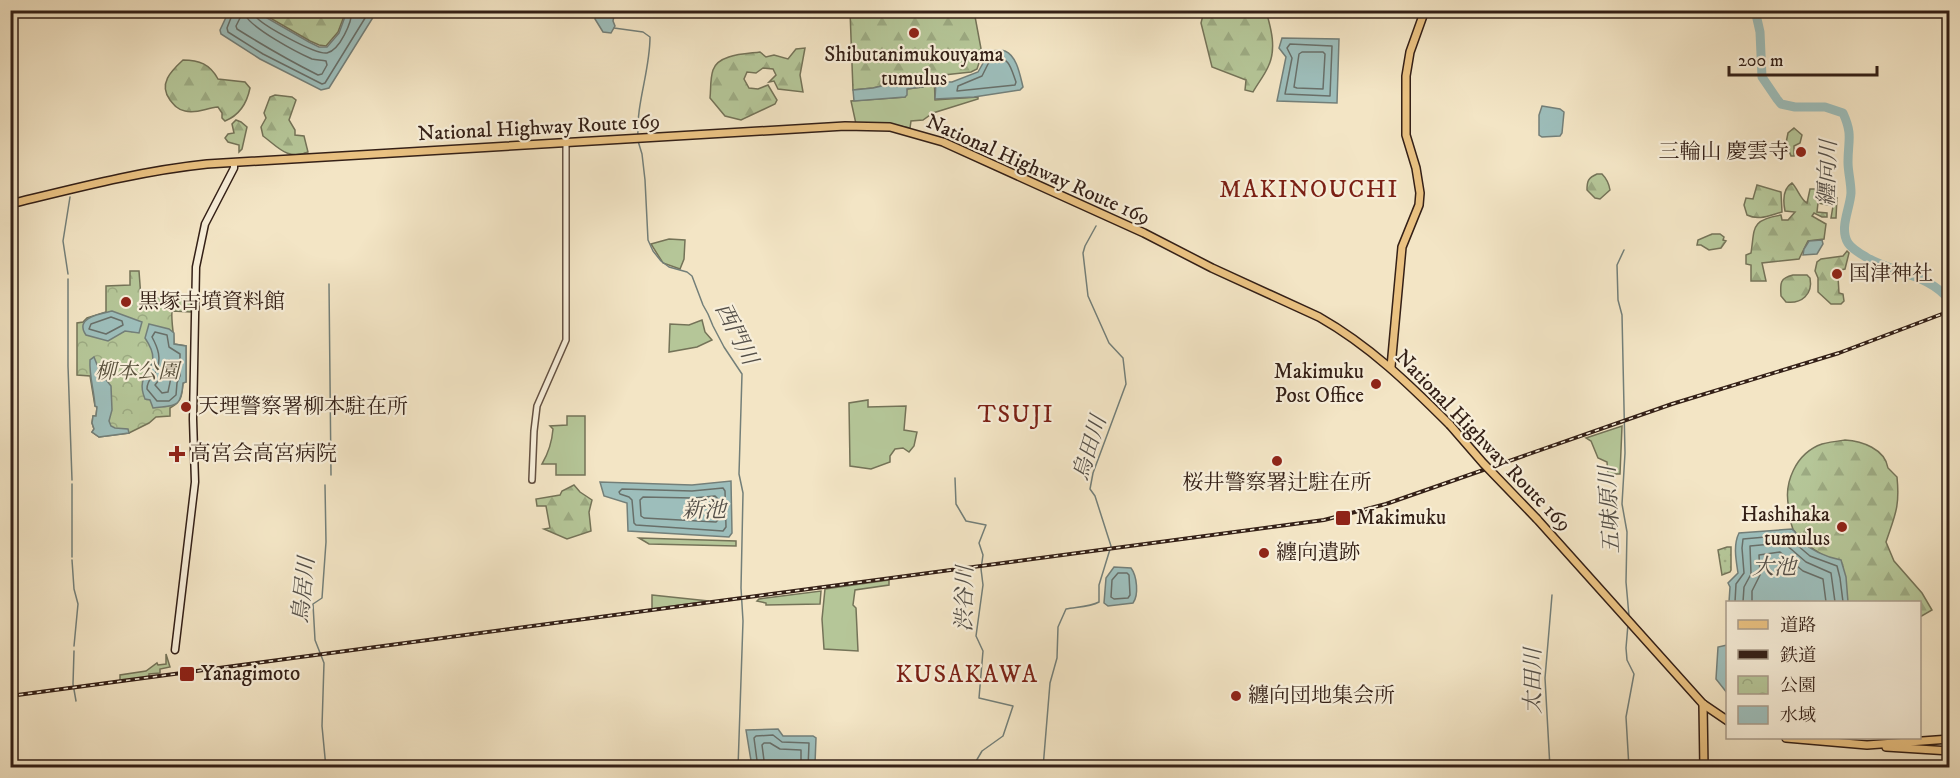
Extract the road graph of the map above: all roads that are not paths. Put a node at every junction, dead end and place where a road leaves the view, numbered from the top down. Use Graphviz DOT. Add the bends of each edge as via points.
graph roads {
  1 [pos="1425,10"];
  2 [pos="566,143"];
  3 [pos="234,163"];
  4 [pos="10,204"];
  5 [pos="1391,367"];
  6 [pos="532,480"];
  7 [pos="175,650"];
  8 [pos="1703,704"];
  9 [pos="1726,720"];
  10 [pos="1796,739"];
  11 [pos="1950,739"];
  12 [pos="1867,746"];
  13 [pos="1950,751"];
  14 [pos="1704,768"];
  1 -- 5 [label="main road" via="1406,76 1406,135 1420,193 1402,247"];
  2 -- 3 [label="main road, National Highway Route 169"];
  2 -- 5 [label="main road, National Highway Route 169" via="854,125 890,127 924,136 1144,233 1319,317"];
  2 -- 6 [label="street" via="566,340 537,406"];
  3 -- 4 [label="main road, National Highway Route 169" via="152,171"];
  3 -- 7 [label="main road" via="205,224 196,267 195,482"];
  5 -- 8 [label="main road, National Highway Route 169, bridge" via="1450,424"];
  8 -- 9 [label="main road, National Highway Route 169"];
  8 -- 14 [label="main road"];
  10 -- 12 [label="main road"];
  11 -- 12 [label="main road"];
  12 -- 13 [label="main road"];
}
